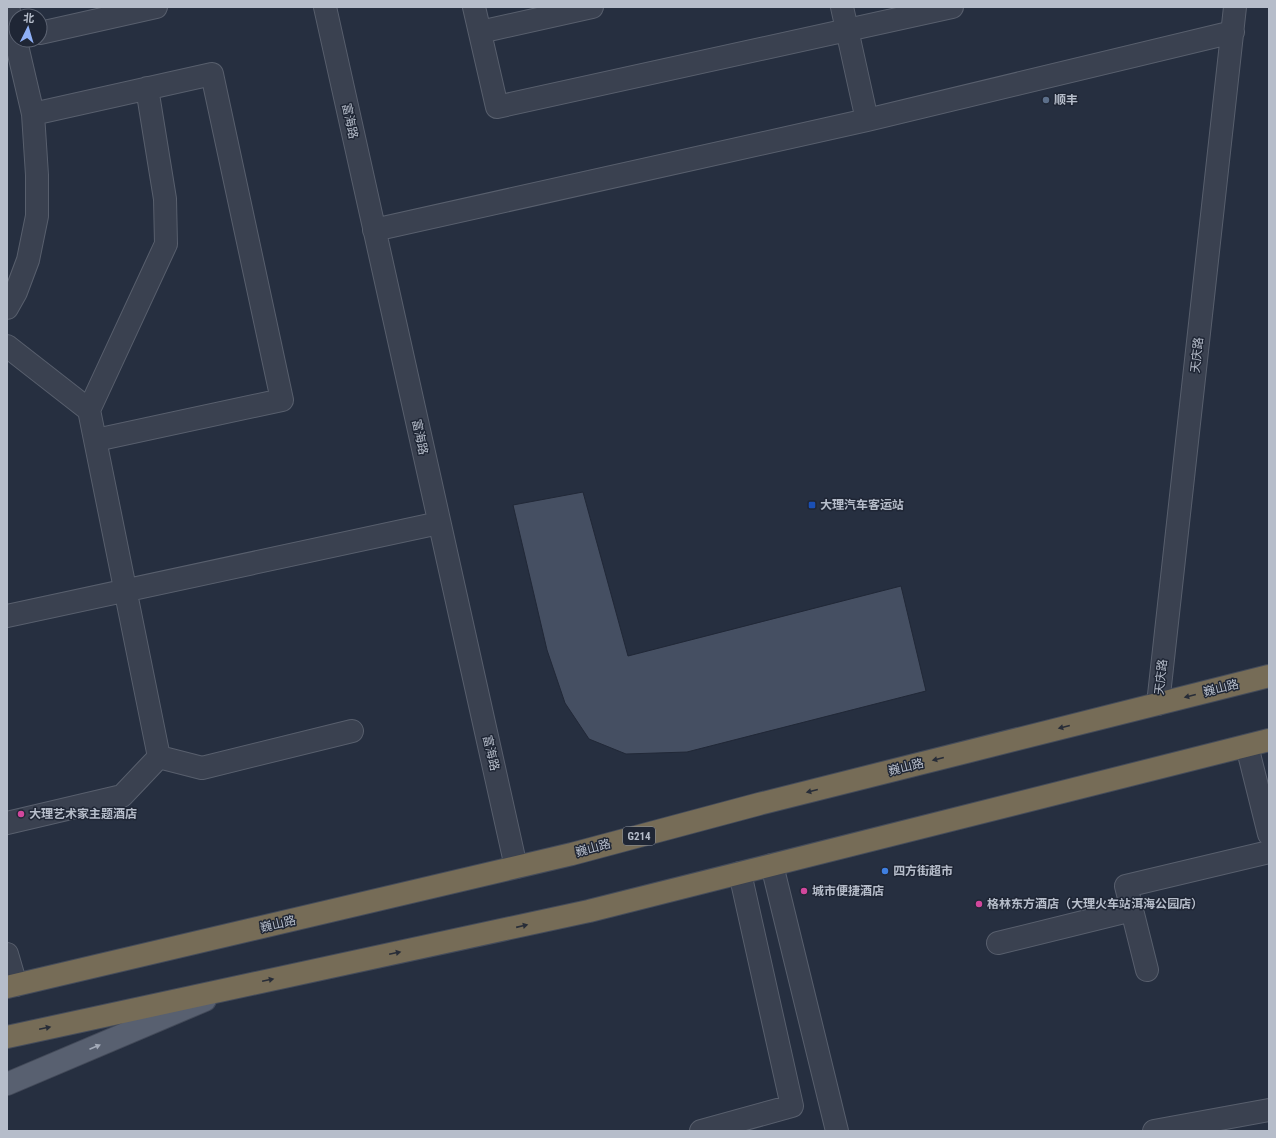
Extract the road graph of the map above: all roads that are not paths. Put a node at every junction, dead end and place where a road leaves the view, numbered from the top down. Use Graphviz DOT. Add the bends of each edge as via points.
graph roads {
  1 [pos="156,7"];
  2 [pos="325,7"];
  3 [pos="474,7"];
  4 [pos="592,7"];
  5 [pos="842,7"];
  6 [pos="952,7"];
  7 [pos="1235,7"];
  8 [pos="847,30"];
  9 [pos="48,31"];
  10 [pos="480,32"];
  11 [pos="1233,32"];
  12 [pos="15,48"];
  13 [pos="147,88"];
  14 [pos="33,114"];
  15 [pos="867,120"];
  16 [pos="374,230"];
  17 [pos="7,308"];
  18 [pos="7,346"];
  19 [pos="89,410"];
  20 [pos="96,440"];
  21 [pos="439,523"];
  22 [pos="126,590"];
  23 [pos="7,616"];
  24 [pos="1269,676"];
  25 [pos="1158,704"];
  26 [pos="352,731"];
  27 [pos="1269,740"];
  28 [pos="1247,746"];
  29 [pos="159,757"];
  30 [pos="7,823"];
  31 [pos="1269,834"];
  32 [pos="1269,852"];
  33 [pos="772,865"];
  34 [pos="516,867"];
  35 [pos="740,873"];
  36 [pos="1132,910"];
  37 [pos="998,943"];
  38 [pos="7,954"];
  39 [pos="1147,970"];
  40 [pos="10,986"];
  41 [pos="235,987"];
  42 [pos="7,1037"];
  43 [pos="7,1084"];
  44 [pos="1269,1110"];
  45 [pos="700,1131"];
  46 [pos="837,1131"];
  47 [pos="1154,1131"];
  1 -- 9 [label="street"];
  2 -- 16 [label="street, 富海路"];
  3 -- 10 [label="street"];
  4 -- 10 [label="street"];
  5 -- 8 [label="street"];
  6 -- 8 [label="street"];
  7 -- 11 [label="street, 天庆路"];
  8 -- 10 [label="street" via="497,107"];
  8 -- 15 [label="street"];
  11 -- 15 [label="street"];
  11 -- 25 [label="street, 天庆路"];
  12 -- 14 [label="street"];
  13 -- 14 [label="street"];
  13 -- 19 [label="street" via="165,199 166,244"];
  13 -- 20 [label="street" via="212,74 282,400"];
  14 -- 17 [label="street" via="37,216 28,260"];
  15 -- 16 [label="street"];
  16 -- 21 [label="street, 富海路"];
  18 -- 19 [label="street"];
  19 -- 20 [label="street"];
  20 -- 22 [label="street"];
  21 -- 22 [label="street"];
  21 -- 34 [label="street, 富海路"];
  22 -- 23 [label="street"];
  22 -- 29 [label="street"];
  24 -- 25 [label="highway, 巍山路 / G214, one-way"];
  25 -- 34 [label="highway, 巍山路 / G214, one-way"];
  26 -- 29 [label="street" via="202,768"];
  27 -- 28 [label="highway"];
  28 -- 31 [label="street"];
  28 -- 33 [label="highway"];
  29 -- 30 [label="street" via="122,796"];
  32 -- 36 [label="street" via="1126,886"];
  33 -- 35 [label="highway"];
  33 -- 46 [label="street"];
  34 -- 40 [label="highway, 巍山路 / G214"];
  41 -- 35 [label="highway, one-way" via="516,927"];
  35 -- 45 [label="street" via="792,1106"];
  36 -- 37 [label="street"];
  36 -- 39 [label="street"];
  38 -- 40 [label="street"];
  42 -- 41 [label="highway, one-way"];
  43 -- 41 [label="main road, one-way"];
  44 -- 47 [label="street"];
}
